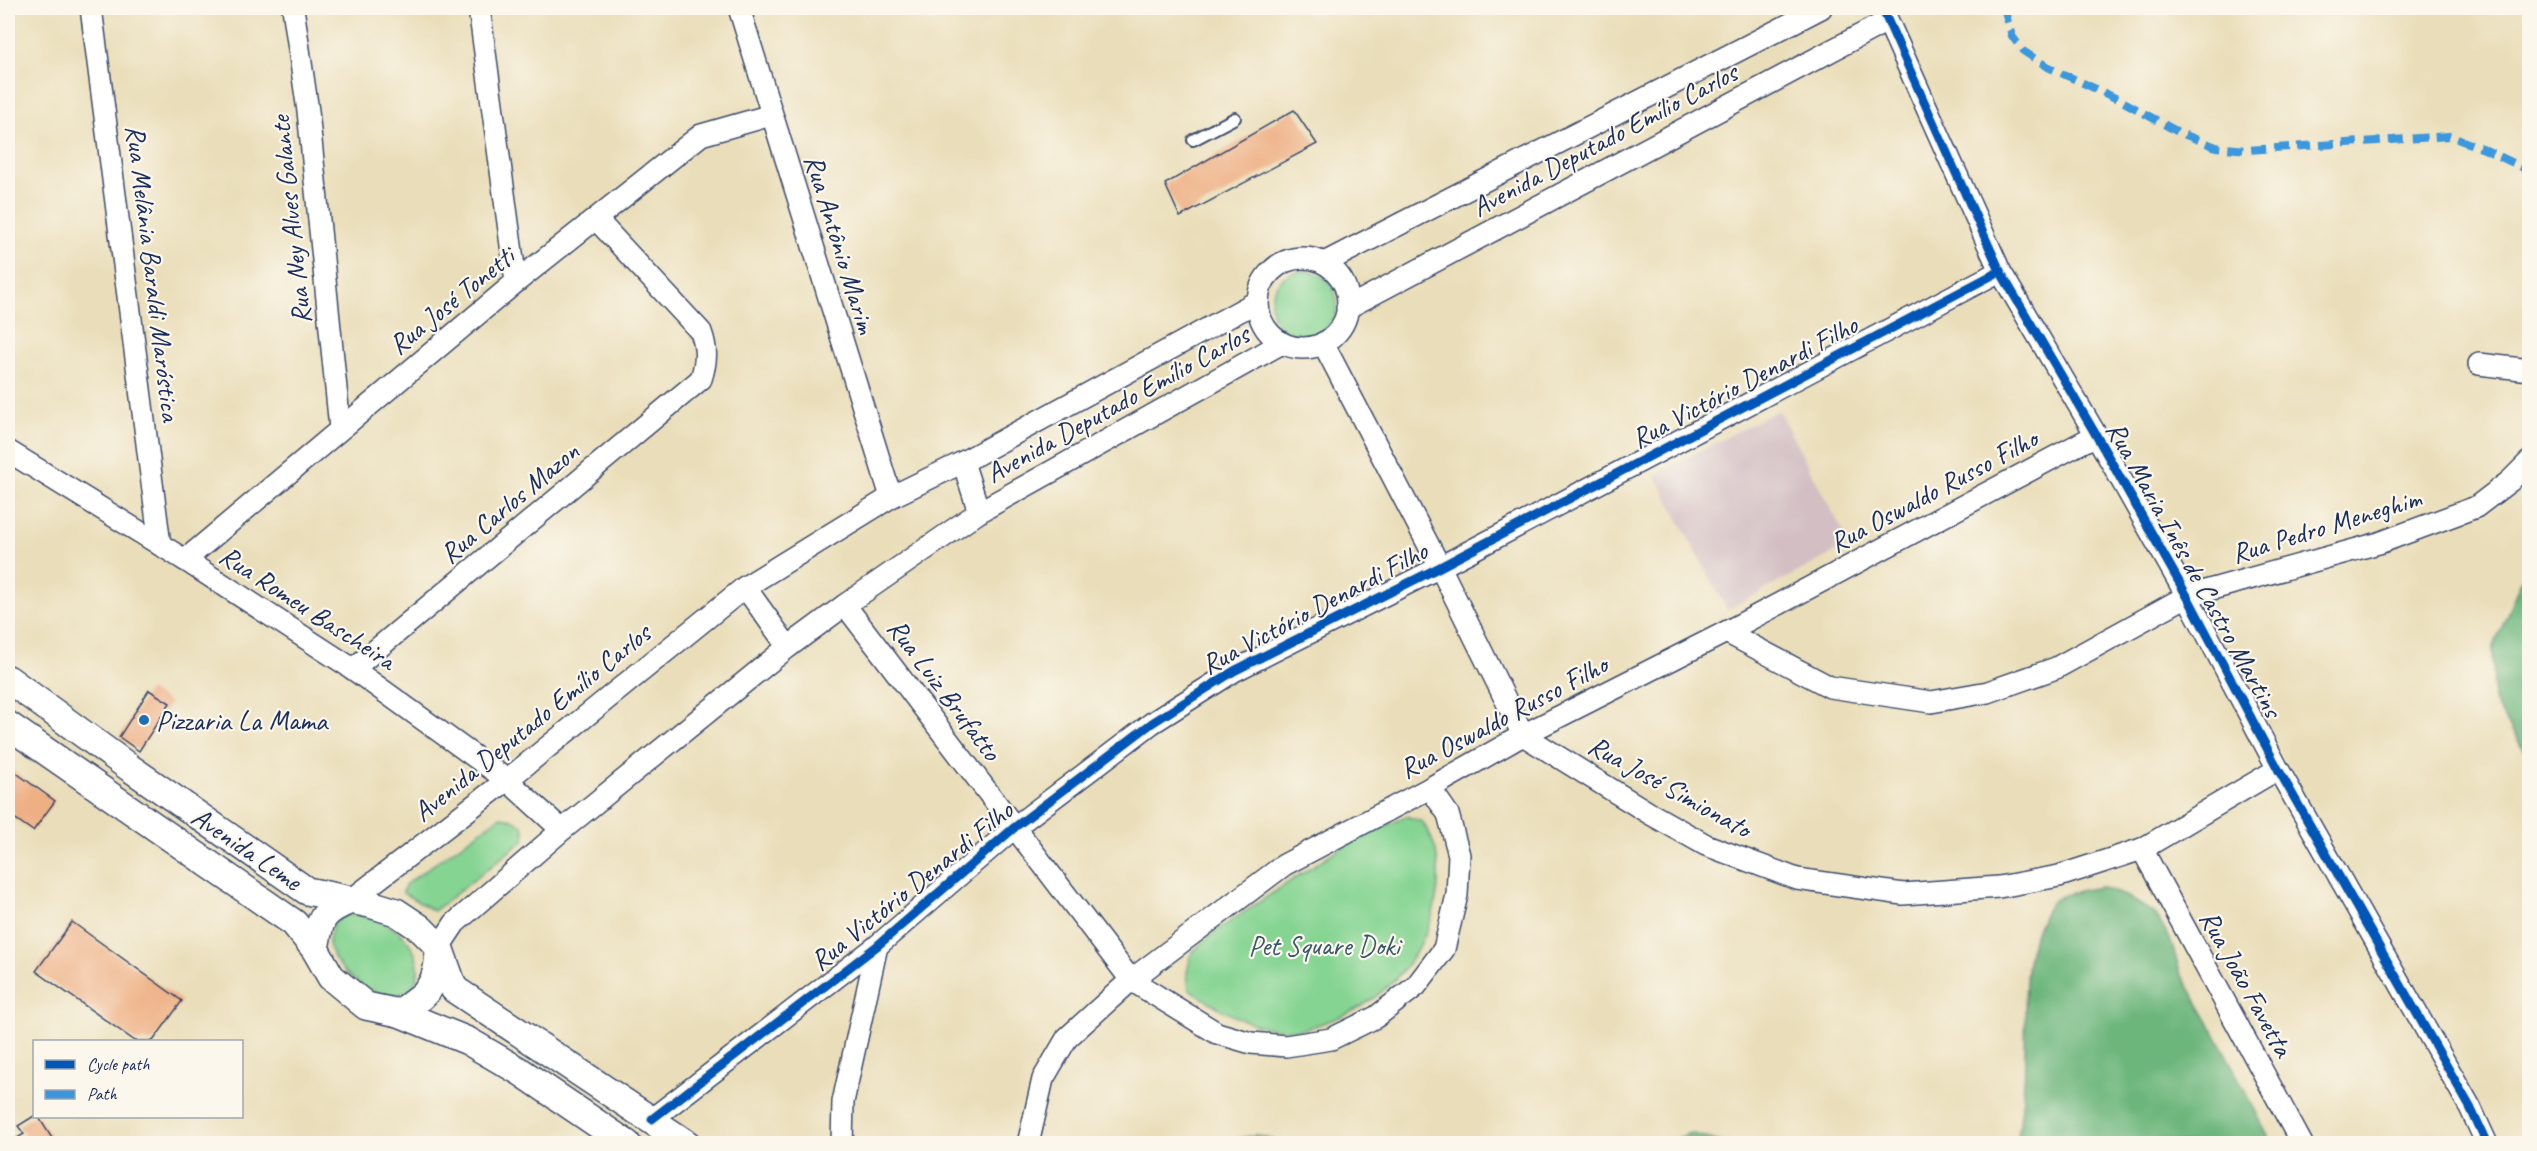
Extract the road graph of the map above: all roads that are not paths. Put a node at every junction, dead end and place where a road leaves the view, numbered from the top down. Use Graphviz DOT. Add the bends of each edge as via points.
graph roads {
  1 [pos="91,8"];
  2 [pos="293,8"];
  3 [pos="479,8"];
  4 [pos="739,8"];
  5 [pos="1821,8"];
  6 [pos="1885,14"];
  7 [pos="771,115"];
  8 [pos="1235,118"];
  9 [pos="1193,140"];
  10 [pos="596,219"];
  11 [pos="1324,263"];
  12 [pos="2000,271"];
  13 [pos="516,282"];
  14 [pos="1258,301"];
  15 [pos="1347,308"];
  16 [pos="1282,343"];
  17 [pos="1323,343"];
  18 [pos="2479,364"];
  19 [pos="2529,370"];
  20 [pos="340,428"];
  21 [pos="2096,435"];
  22 [pos="8,451"];
  23 [pos="2529,461"];
  24 [pos="963,462"];
  25 [pos="891,497"];
  26 [pos="979,512"];
  27 [pos="160,545"];
  28 [pos="185,560"];
  29 [pos="1440,567"];
  30 [pos="745,587"];
  31 [pos="2187,597"];
  32 [pos="845,605"];
  33 [pos="1726,632"];
  34 [pos="788,647"];
  35 [pos="353,669"];
  36 [pos="8,679"];
  37 [pos="8,725"];
  38 [pos="1523,735"];
  39 [pos="2278,769"];
  40 [pos="507,780"];
  41 [pos="1430,788"];
  42 [pos="1015,827"];
  43 [pos="562,830"];
  44 [pos="2142,849"];
  45 [pos="351,900"];
  46 [pos="877,945"];
  47 [pos="439,947"];
  48 [pos="315,949"];
  49 [pos="1131,980"];
  50 [pos="399,1013"];
  51 [pos="652,1119"];
  52 [pos="627,1143"];
  53 [pos="687,1143"];
  54 [pos="842,1143"];
  55 [pos="1028,1143"];
  56 [pos="2302,1143"];
  57 [pos="2487,1143"];
  1 -- 27 [label="street, Rua Melânia Baraldi Maróstica"];
  2 -- 20 [label="street, Rua Ney Alves Galante" via="308,111"];
  3 -- 13 [label="street"];
  4 -- 7 [label="street, Rua Antônio Marim"];
  5 -- 11 [label="street, Avenida Deputado Emílio Carlos"];
  6 -- 12 [label="street, Rua Maria Inês de Castro Martins"];
  6 -- 15 [label="street, Avenida Deputado Emílio Carlos"];
  7 -- 10 [label="street, Rua José Tonetti" via="701,135"];
  7 -- 25 [label="street, Rua Antônio Marim"];
  8 -- 9 [label="lane"];
  10 -- 13 [label="street, Rua José Tonetti"];
  10 -- 35 [label="street, Rua Carlos Mazon" via="700,332 707,349 701,379"];
  11 -- 14 [label="street" via="1304,259 1281,264 1264,281"];
  11 -- 15 [label="street" via="1342,282"];
  12 -- 21 [label="street, Rua Maria Inês de Castro Martins"];
  12 -- 29 [label="street, Rua Victório Denardi Filho"];
  13 -- 20 [label="street, Rua José Tonetti"];
  14 -- 16 [label="street" via="1264,326"];
  14 -- 24 [label="street, Avenida Deputado Emílio Carlos"];
  15 -- 17 [label="street" via="1340,329"];
  16 -- 17 [label="street" via="1302,348"];
  16 -- 26 [label="street, Avenida Deputado Emílio Carlos"];
  17 -- 29 [label="street"];
  18 -- 19 [label="street"];
  20 -- 28 [label="street, Rua José Tonetti"];
  21 -- 31 [label="street, Rua Maria Inês de Castro Martins"];
  21 -- 33 [label="street, Rua Oswaldo Russo Filho"];
  22 -- 27 [label="street, Rua Romeu Bascheira"];
  23 -- 31 [label="street, Rua Pedro Meneghim" via="2476,507 2379,543"];
  24 -- 25 [label="street, Avenida Deputado Emílio Carlos"];
  24 -- 26 [label="street, Avenida Deputado Emílio Carlos"];
  25 -- 30 [label="street, Avenida Deputado Emílio Carlos"];
  26 -- 32 [label="street, Avenida Deputado Emílio Carlos"];
  27 -- 28 [label="street, Rua Romeu Bascheira"];
  28 -- 35 [label="street, Rua Romeu Bascheira"];
  29 -- 38 [label="street"];
  29 -- 42 [label="street, Rua Victório Denardi Filho" via="1234,671 1152,723"];
  30 -- 34 [label="street"];
  30 -- 40 [label="street, Avenida Deputado Emílio Carlos"];
  31 -- 33 [label="street, Rua Pedro Meneghim" via="2056,668 1988,692 1931,702 1830,687"];
  31 -- 39 [label="street, Rua Maria Inês de Castro Martins"];
  32 -- 34 [label="street, Avenida Deputado Emílio Carlos"];
  32 -- 42 [label="street, Rua Luiz Brufatto"];
  33 -- 38 [label="street, Rua Oswaldo Russo Filho"];
  34 -- 43 [label="street, Avenida Deputado Emílio Carlos"];
  35 -- 40 [label="street, Rua Romeu Bascheira"];
  36 -- 45 [label="street, Avenida Leme" via="307,891"];
  37 -- 48 [label="street, Avenida Leme" via="294,923"];
  38 -- 41 [label="street, Rua Oswaldo Russo Filho"];
  38 -- 44 [label="street, Rua José Simionato" via="1706,845 1797,879 1903,894 1999,887 2059,876"];
  39 -- 44 [label="street, Rua José Simionato"];
  39 -- 57 [label="street, Rua Maria Inês de Castro Martins"];
  40 -- 43 [label="street, Rua Romeu Bascheira"];
  40 -- 45 [label="street, Avenida Deputado Emílio Carlos"];
  41 -- 49 [label="street, Rua Oswaldo Russo Filho" via="1284,865"];
  41 -- 49 [label="street" via="1448,814 1459,855 1457,895 1444,949 1416,986 1376,1017 1331,1039 1286,1046 1251,1043 1217,1033"];
  42 -- 46 [label="street, Rua Victório Denardi Filho"];
  42 -- 49 [label="street, Rua Luiz Brufatto"];
  43 -- 47 [label="street, Avenida Deputado Emílio Carlos" via="455,922"];
  44 -- 56 [label="street, Rua João Favetta"];
  45 -- 47 [label="street, Avenida Leme" via="396,912"];
  45 -- 48 [label="street" via="331,908 319,923"];
  46 -- 51 [label="street, Rua Victório Denardi Filho"];
  46 -- 54 [label="street, Rua Victório Denardi Filho" via="843,1102"];
  47 -- 50 [label="street" via="436,979 424,996"];
  47 -- 51 [label="street, Avenida Leme" via="454,989"];
  48 -- 50 [label="street, Avenida Leme" via="332,977 366,1006"];
  49 -- 55 [label="street, Rua Oswaldo Russo Filho" via="1067,1038 1043,1079"];
  50 -- 52 [label="street, Avenida Leme" via="468,1041"];
  51 -- 53 [label="street, Avenida Leme"];
}
